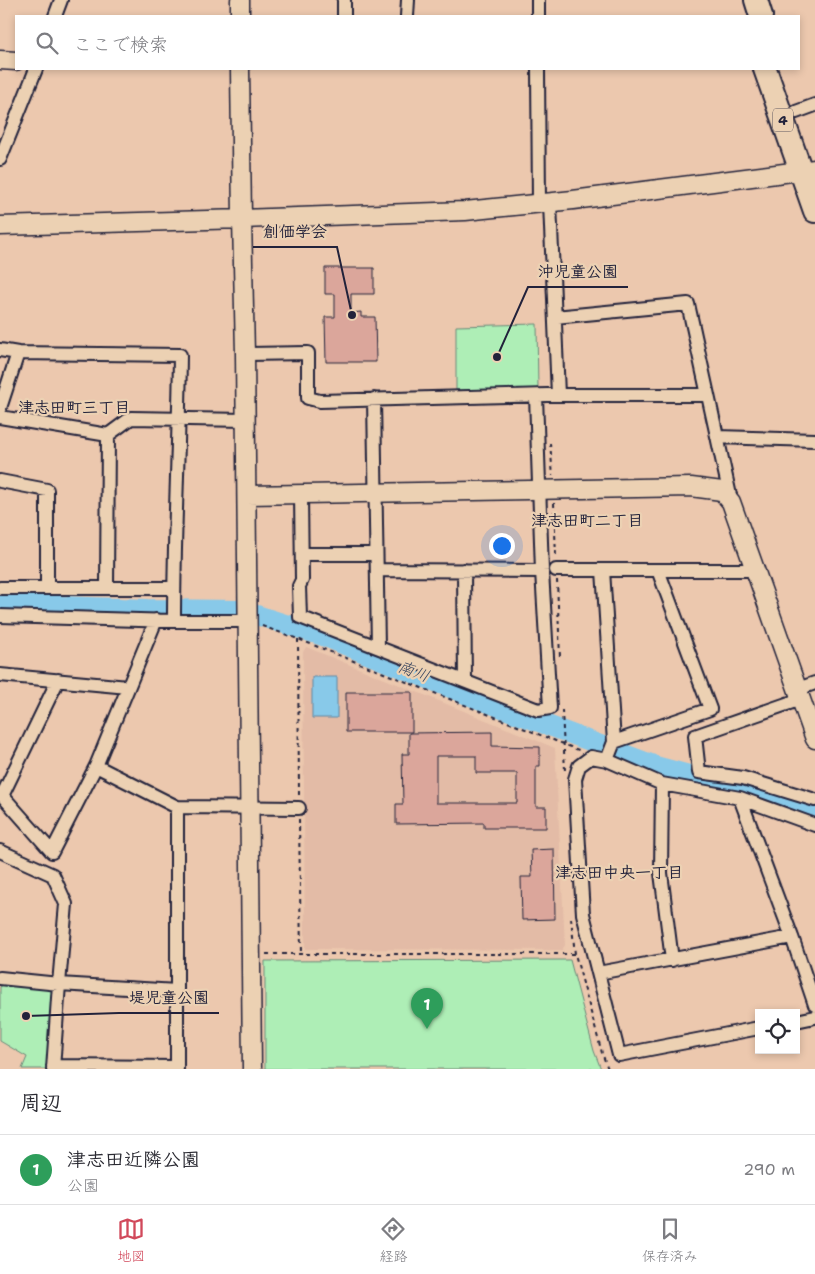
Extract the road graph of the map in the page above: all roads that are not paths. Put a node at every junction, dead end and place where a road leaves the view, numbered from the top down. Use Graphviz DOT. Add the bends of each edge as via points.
graph roads {
  1 [pos="61,0"];
  2 [pos="240,0"];
  3 [pos="344,0"];
  4 [pos="408,0"];
  5 [pos="538,0"];
  6 [pos="742,0"];
  7 [pos="756,0"];
  8 [pos="55,15"];
  9 [pos="240,15"];
  10 [pos="344,15"];
  11 [pos="407,15"];
  12 [pos="538,15"];
  13 [pos="747,15"];
  14 [pos="761,15"];
  15 [pos="0,60"];
  16 [pos="15,61"];
  17 [pos="36,70"];
  18 [pos="240,70"];
  19 [pos="538,70"];
  20 [pos="765,70"];
  21 [pos="781,70"];
  22 [pos="806,109"];
  23 [pos="0,159"];
  24 [pos="811,170"];
  25 [pos="545,203"];
  26 [pos="815,210"];
  27 [pos="242,220"];
  28 [pos="0,226"];
  29 [pos="555,317"];
  30 [pos="0,350"];
  31 [pos="18,353"];
  32 [pos="245,354"];
  33 [pos="558,395"];
  34 [pos="708,395"];
  35 [pos="536,396"];
  36 [pos="374,399"];
  37 [pos="0,408"];
  38 [pos="0,417"];
  39 [pos="180,419"];
  40 [pos="246,420"];
  41 [pos="108,435"];
  42 [pos="717,437"];
  43 [pos="815,440"];
  44 [pos="0,481"];
  45 [pos="547,490"];
  46 [pos="376,492"];
  47 [pos="301,494"];
  48 [pos="247,495"];
  49 [pos="732,502"];
  50 [pos="302,554"];
  51 [pos="376,554"];
  52 [pos="377,570"];
  53 [pos="464,570"];
  54 [pos="556,570"];
  55 [pos="603,570"];
  56 [pos="658,570"];
  57 [pos="756,570"];
  58 [pos="542,571"];
  59 [pos="0,588"];
  60 [pos="47,588"];
  61 [pos="107,588"];
  62 [pos="174,588"];
  63 [pos="0,616"];
  64 [pos="156,620"];
  65 [pos="174,621"];
  66 [pos="248,621"];
  67 [pos="378,647"];
  68 [pos="0,674"];
  69 [pos="58,680"];
  70 [pos="465,681"];
  71 [pos="815,683"];
  72 [pos="128,687"];
  73 [pos="799,694"];
  74 [pos="694,714"];
  75 [pos="695,736"];
  76 [pos="815,739"];
  77 [pos="610,751"];
  78 [pos="96,766"];
  79 [pos="662,784"];
  80 [pos="1,795"];
  81 [pos="740,798"];
  82 [pos="815,800"];
  83 [pos="177,807"];
  84 [pos="250,807"];
  85 [pos="299,808"];
  86 [pos="815,825"];
  87 [pos="0,851"];
  88 [pos="792,937"];
  89 [pos="672,960"];
  90 [pos="598,974"];
  91 [pos="0,978"];
  92 [pos="59,984"];
  93 [pos="177,992"];
  94 [pos="815,1005"];
  95 [pos="815,1017"];
  96 [pos="800,1019"];
  97 [pos="755,1029"];
  98 [pos="53,1067"];
  99 [pos="177,1068"];
  100 [pos="252,1069"];
  1 -- 8 [label="street"];
  2 -- 9 [label="street"];
  3 -- 10 [label="street"];
  4 -- 11 [label="street"];
  5 -- 12 [label="street"];
  6 -- 13 [label="highway"];
  7 -- 14 [label="highway"];
  15 -- 16 [label="street"];
  17 -- 23 [label="street"];
  18 -- 27 [label="street"];
  19 -- 25 [label="street"];
  20 -- 24 [label="highway, 4"];
  21 -- 22 [label="highway, 4"];
  22 -- 24 [label="highway, 4"];
  24 -- 25 [label="street"];
  24 -- 26 [label="highway, 4"];
  25 -- 27 [label="street" via="466,211"];
  25 -- 29 [label="street"];
  27 -- 28 [label="street"];
  27 -- 32 [label="street"];
  29 -- 33 [label="street"];
  29 -- 34 [label="street" via="688,304"];
  30 -- 31 [label="street"];
  31 -- 37 [label="street"];
  31 -- 39 [label="street" via="180,355"];
  32 -- 36 [label="street" via="308,353 308,398 320,401"];
  32 -- 40 [label="street"];
  33 -- 34 [label="street"];
  33 -- 35 [label="street"];
  34 -- 42 [label="street"];
  35 -- 36 [label="street"];
  35 -- 45 [label="street"];
  36 -- 46 [label="street"];
  38 -- 41 [label="street"];
  39 -- 40 [label="street"];
  39 -- 41 [label="street" via="131,418"];
  39 -- 62 [label="street"];
  40 -- 48 [label="street"];
  41 -- 61 [label="street"];
  42 -- 43 [label="street"];
  42 -- 49 [label="street"];
  44 -- 60 [label="street" via="47,490"];
  45 -- 46 [label="street"];
  45 -- 49 [label="street" via="691,487 722,491"];
  45 -- 58 [label="street"];
  46 -- 47 [label="street"];
  46 -- 51 [label="street"];
  47 -- 48 [label="street"];
  47 -- 50 [label="street"];
  48 -- 66 [label="street"];
  49 -- 57 [label="street"];
  50 -- 51 [label="street"];
  50 -- 67 [label="street" via="300,617"];
  51 -- 52 [label="street"];
  52 -- 53 [label="street"];
  52 -- 67 [label="street"];
  53 -- 58 [label="street"];
  53 -- 70 [label="street"];
  54 -- 55 [label="street"];
  55 -- 56 [label="street"];
  55 -- 77 [label="street"];
  56 -- 57 [label="street"];
  56 -- 74 [label="street" via="710,709"];
  57 -- 73 [label="street"];
  58 -- 70 [label="street" via="550,708 538,710"];
  59 -- 60 [label="street"];
  60 -- 61 [label="street"];
  61 -- 62 [label="street"];
  62 -- 65 [label="street"];
  63 -- 64 [label="street"];
  64 -- 65 [label="street"];
  64 -- 72 [label="street"];
  65 -- 66 [label="street"];
  66 -- 84 [label="street"];
  67 -- 70 [label="street"];
  68 -- 69 [label="street"];
  69 -- 72 [label="street"];
  69 -- 80 [label="street"];
  71 -- 73 [label="street"];
  72 -- 78 [label="street"];
  73 -- 75 [label="street"];
  73 -- 76 [label="street"];
  74 -- 75 [label="street"];
  74 -- 77 [label="street"];
  75 -- 82 [label="street" via="699,772 743,778"];
  77 -- 79 [label="street"];
  77 -- 90 [label="street" via="591,757 579,766 575,779 583,914"];
  78 -- 80 [label="street" via="52,852"];
  78 -- 83 [label="street"];
  79 -- 81 [label="street"];
  79 -- 89 [label="street" via="661,873"];
  81 -- 86 [label="street"];
  81 -- 88 [label="street"];
  83 -- 84 [label="street"];
  83 -- 93 [label="street"];
  84 -- 85 [label="street"];
  84 -- 100 [label="street"];
  87 -- 92 [label="street" via="53,875 66,904"];
  88 -- 89 [label="street"];
  88 -- 94 [label="street"];
  89 -- 90 [label="street"];
  90 -- 97 [label="street" via="619,1055"];
  91 -- 92 [label="street"];
  92 -- 93 [label="street"];
  92 -- 98 [label="street"];
  93 -- 99 [label="street"];
  95 -- 96 [label="street"];
  98 -- 99 [label="street"];
}
